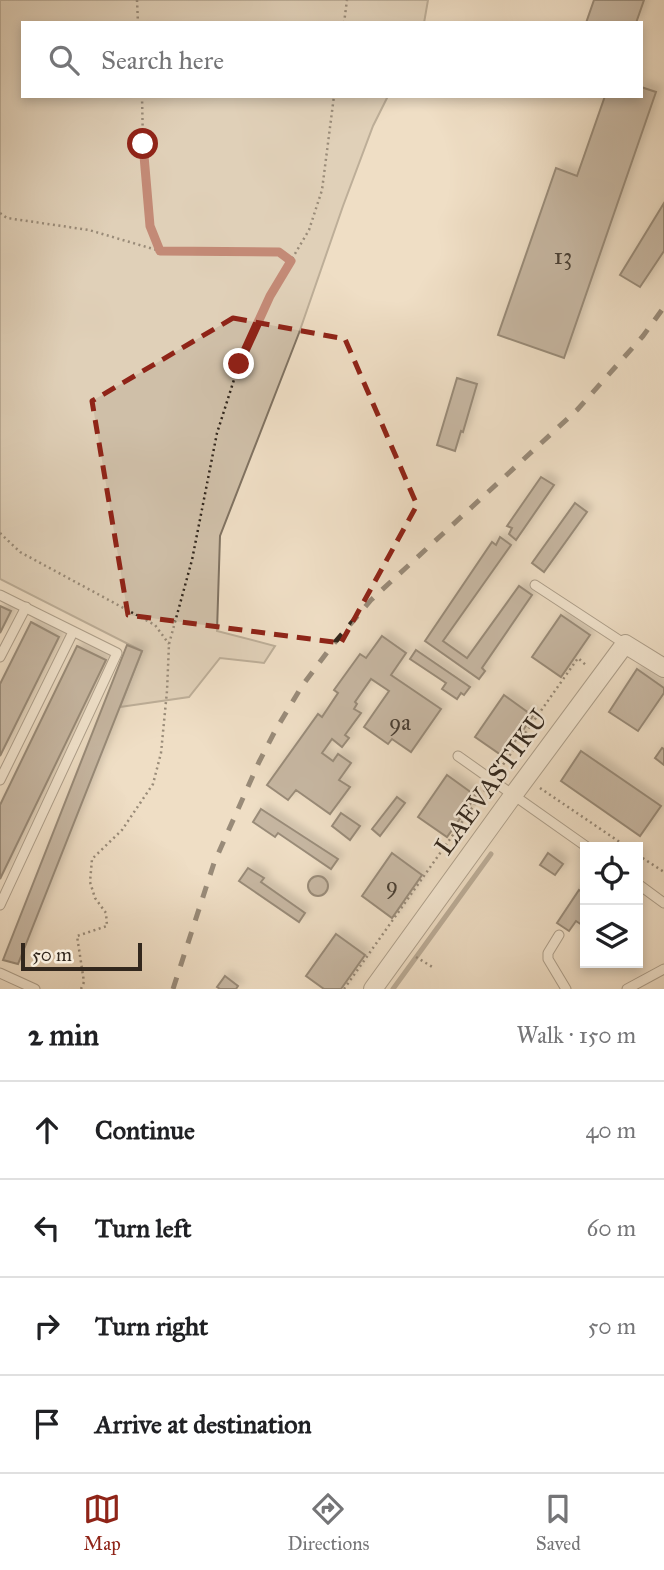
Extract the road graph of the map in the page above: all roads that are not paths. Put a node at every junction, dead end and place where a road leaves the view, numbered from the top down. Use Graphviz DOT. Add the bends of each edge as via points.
graph roads {
  1 [pos="535,584"];
  2 [pos="0,595"];
  3 [pos="26,607"];
  4 [pos="73,632"];
  5 [pos="625,644"];
  6 [pos="0,657"];
  7 [pos="664,668"];
  8 [pos="458,756"];
  9 [pos="0,780"];
  10 [pos="514,794"];
  11 [pos="580,842"];
  12 [pos="643,888"];
  13 [pos="1,903"];
  14 [pos="664,903"];
  15 [pos="559,935"];
  16 [pos="664,969"];
  17 [pos="0,973"];
  18 [pos="35,989"];
  19 [pos="373,989"];
  20 [pos="566,989"];
  21 [pos="627,989"];
  1 -- 5 [label="lane"];
  2 -- 3 [label="lane"];
  3 -- 4 [label="lane"];
  3 -- 6 [label="lane"];
  4 -- 9 [label="lane"];
  4 -- 13 [label="lane" via="117,653"];
  5 -- 7 [label="street"];
  5 -- 10 [label="street, LAEVASTIKU"];
  8 -- 10 [label="lane"];
  10 -- 11 [label="lane"];
  10 -- 19 [label="street, LAEVASTIKU"];
  12 -- 14 [label="lane"];
  15 -- 20 [label="lane" via="548,959"];
  16 -- 21 [label="lane"];
  17 -- 18 [label="lane"];
}
